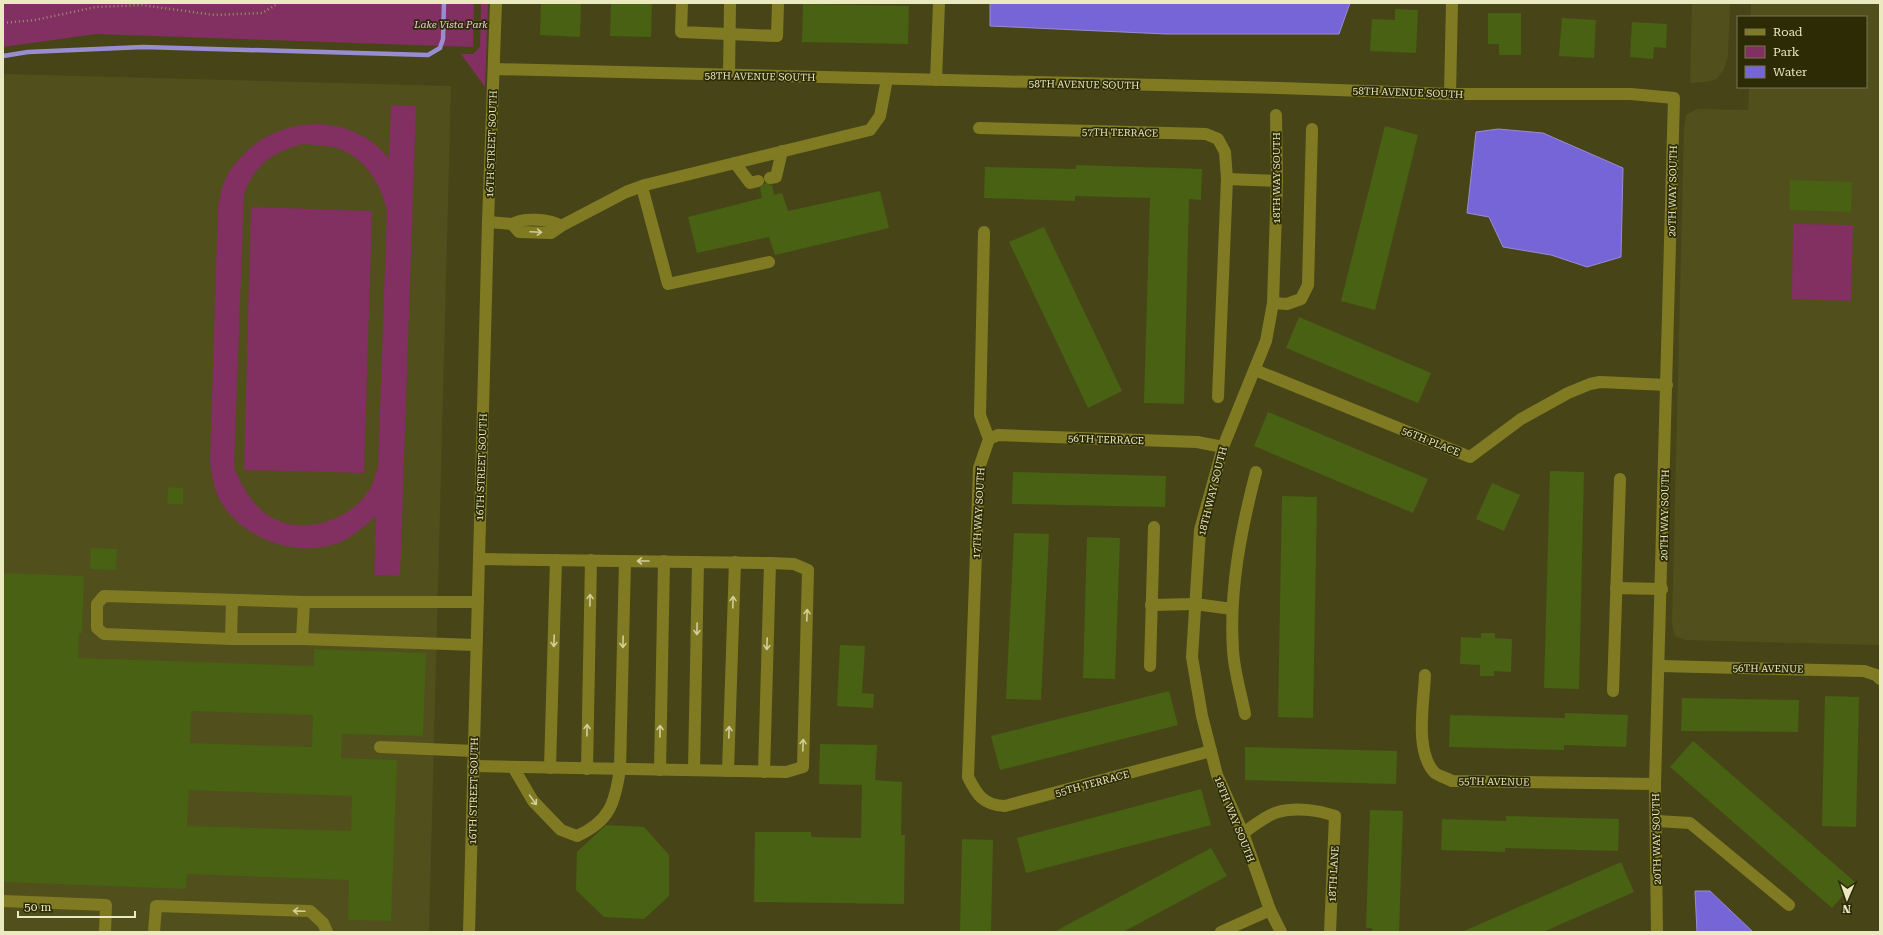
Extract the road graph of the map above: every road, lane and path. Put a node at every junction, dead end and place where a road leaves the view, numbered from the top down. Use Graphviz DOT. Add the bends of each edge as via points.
graph roads {
  1 [pos="279,3"];
  2 [pos="496,3"];
  3 [pos="682,3"];
  4 [pos="730,3"];
  5 [pos="778,3"];
  6 [pos="939,3"];
  7 [pos="1452,3"];
  8 [pos="3,23"];
  9 [pos="729,34"];
  10 [pos="494,69"];
  11 [pos="729,75"];
  12 [pos="887,78"];
  13 [pos="936,80"];
  14 [pos="1450,94"];
  15 [pos="1674,98"];
  16 [pos="1276,115"];
  17 [pos="979,128"];
  18 [pos="1312,129"];
  19 [pos="782,151"];
  20 [pos="735,163"];
  21 [pos="1227,179"];
  22 [pos="1277,181"];
  23 [pos="642,187"];
  24 [pos="488,222"];
  25 [pos="984,232"];
  26 [pos="769,262"];
  27 [pos="1273,303"];
  28 [pos="1255,370"];
  29 [pos="1667,385"];
  30 [pos="1218,397"];
  31 [pos="989,439"];
  32 [pos="1222,447"];
  33 [pos="1256,472"];
  34 [pos="1620,479"];
  35 [pos="1154,527"];
  36 [pos="479,559"];
  37 [pos="556,560"];
  38 [pos="591,560"];
  39 [pos="625,561"];
  40 [pos="664,561"];
  41 [pos="698,562"];
  42 [pos="735,562"];
  43 [pos="770,563"];
  44 [pos="1616,588"];
  45 [pos="1662,589"];
  46 [pos="232,600"];
  47 [pos="304,602"];
  48 [pos="478,602"];
  49 [pos="1195,604"];
  50 [pos="1151,605"];
  51 [pos="1232,609"];
  52 [pos="231,639"];
  53 [pos="302,639"];
  54 [pos="476,645"];
  55 [pos="1150,666"];
  56 [pos="1660,666"];
  57 [pos="1425,675"];
  58 [pos="1878,677"];
  59 [pos="1613,691"];
  60 [pos="1245,714"];
  61 [pos="380,747"];
  62 [pos="474,751"];
  63 [pos="1210,751"];
  64 [pos="473,766"];
  65 [pos="513,767"];
  66 [pos="550,768"];
  67 [pos="587,769"];
  68 [pos="620,769"];
  69 [pos="660,770"];
  70 [pos="694,770"];
  71 [pos="728,771"];
  72 [pos="764,772"];
  73 [pos="1656,784"];
  74 [pos="976,794"];
  75 [pos="1657,821"];
  76 [pos="1243,833"];
  77 [pos="3,901"];
  78 [pos="1788,906"];
  79 [pos="1270,910"];
  80 [pos="105,932"];
  81 [pos="154,932"];
  82 [pos="327,932"];
  83 [pos="469,932"];
  84 [pos="1221,932"];
  85 [pos="1281,932"];
  86 [pos="1330,932"];
  87 [pos="1657,932"];
  1 -- 8 [label="path" via="262,13 214,15 142,5 96,7 35,20"];
  2 -- 10 [label="street, 16TH STREET SOUTH"];
  3 -- 9 [label="street" via="681,32"];
  4 -- 9 [label="street"];
  5 -- 9 [label="street" via="777,36"];
  6 -- 13 [label="street"];
  7 -- 14 [label="street"];
  9 -- 11 [label="street"];
  10 -- 11 [label="street, 58TH AVENUE SOUTH"];
  10 -- 24 [label="street, 16TH STREET SOUTH"];
  11 -- 12 [label="street, 58TH AVENUE SOUTH"];
  12 -- 13 [label="street, 58TH AVENUE SOUTH"];
  12 -- 19 [label="street" via="880,116 870,130"];
  13 -- 14 [label="street, 58TH AVENUE SOUTH"];
  14 -- 15 [label="street, 58TH AVENUE SOUTH" via="1631,94"];
  15 -- 29 [label="street, 20TH WAY SOUTH"];
  16 -- 22 [label="street, 18TH WAY SOUTH"];
  17 -- 21 [label="street, 57TH TERRACE" via="1206,134 1218,139 1225,152"];
  18 -- 27 [label="street" via="1308,285 1300,299 1287,304"];
  19 -- 20 [label="street"];
  19 -- 20 [label="street" via="776,176 764,180 750,183"];
  20 -- 23 [label="street"];
  21 -- 22 [label="street"];
  21 -- 30 [label="street, 57TH TERRACE"];
  22 -- 27 [label="street, 18TH WAY SOUTH"];
  23 -- 24 [label="street" via="626,192 551,233 519,232 512,224"];
  23 -- 26 [label="street" via="668,284"];
  24 -- 36 [label="street, 16TH STREET SOUTH"];
  25 -- 31 [label="street" via="980,415"];
  27 -- 28 [label="street, 18TH WAY SOUTH" via="1266,341"];
  28 -- 29 [label="street, 56TH PLACE" via="1470,457 1521,419 1590,384 1600,382"];
  28 -- 32 [label="street, 18TH WAY SOUTH"];
  29 -- 45 [label="street, 20TH WAY SOUTH"];
  31 -- 32 [label="street, 56TH TERRACE" via="998,435 1030,436 1197,442"];
  31 -- 74 [label="street, 17TH WAY SOUTH" via="979,468 968,776"];
  32 -- 49 [label="street, 18TH WAY SOUTH" via="1200,530"];
  33 -- 51 [label="street" via="1244,518"];
  34 -- 44 [label="street"];
  35 -- 50 [label="street"];
  36 -- 37 [label="street"];
  36 -- 48 [label="street, 16TH STREET SOUTH"];
  37 -- 38 [label="street"];
  37 -- 66 [label="street, one-way"];
  38 -- 39 [label="street"];
  67 -- 38 [label="street, one-way"];
  40 -- 39 [label="street, one-way"];
  39 -- 68 [label="street, one-way"];
  40 -- 41 [label="street"];
  69 -- 40 [label="street, one-way"];
  41 -- 42 [label="street"];
  41 -- 70 [label="street, one-way"];
  42 -- 43 [label="street"];
  71 -- 42 [label="street, one-way"];
  43 -- 72 [label="street, one-way"];
  72 -- 43 [label="street, one-way" via="786,772 803,767 808,570 794,564"];
  44 -- 45 [label="street"];
  44 -- 59 [label="street"];
  45 -- 56 [label="street, 20TH WAY SOUTH"];
  46 -- 47 [label="street"];
  46 -- 52 [label="street"];
  46 -- 52 [label="street" via="104,596 97,604 97,628 104,634"];
  47 -- 48 [label="street"];
  47 -- 53 [label="street"];
  48 -- 54 [label="street, 16TH STREET SOUTH"];
  49 -- 50 [label="street"];
  49 -- 51 [label="street"];
  49 -- 63 [label="street, 18TH WAY SOUTH" via="1192,657"];
  50 -- 55 [label="street"];
  51 -- 60 [label="street" via="1233,652"];
  52 -- 53 [label="street"];
  53 -- 54 [label="street"];
  54 -- 62 [label="street, 16TH STREET SOUTH"];
  56 -- 58 [label="street, 56TH AVENUE" via="1864,671"];
  56 -- 73 [label="street, 20TH WAY SOUTH"];
  57 -- 73 [label="street, 55TH AVENUE" via="1422,745 1426,760 1436,773 1452,781"];
  61 -- 62 [label="street"];
  62 -- 64 [label="street, 16TH STREET SOUTH"];
  63 -- 74 [label="street, 55TH TERRACE" via="1005,806 992,805"];
  63 -- 76 [label="street, 18TH WAY SOUTH" via="1217,775"];
  64 -- 65 [label="street"];
  64 -- 83 [label="street, 16TH STREET SOUTH"];
  65 -- 66 [label="street"];
  65 -- 68 [label="street, one-way" via="533,801 561,830 577,836 592,829 608,813 618,784"];
  66 -- 67 [label="street"];
  67 -- 68 [label="street"];
  68 -- 69 [label="street"];
  69 -- 70 [label="street"];
  70 -- 71 [label="street"];
  71 -- 72 [label="street"];
  73 -- 75 [label="street, 20TH WAY SOUTH"];
  75 -- 78 [label="street" via="1690,823"];
  75 -- 87 [label="street, 20TH WAY SOUTH"];
  76 -- 79 [label="street, 18TH WAY SOUTH"];
  76 -- 86 [label="street, 18TH LANE" via="1278,812 1314,811 1335,816"];
  77 -- 80 [label="street" via="106,904"];
  79 -- 84 [label="street"];
  79 -- 85 [label="street, 18TH WAY SOUTH"];
  82 -- 81 [label="street, one-way" via="323,923 310,911 156,906"];
}
